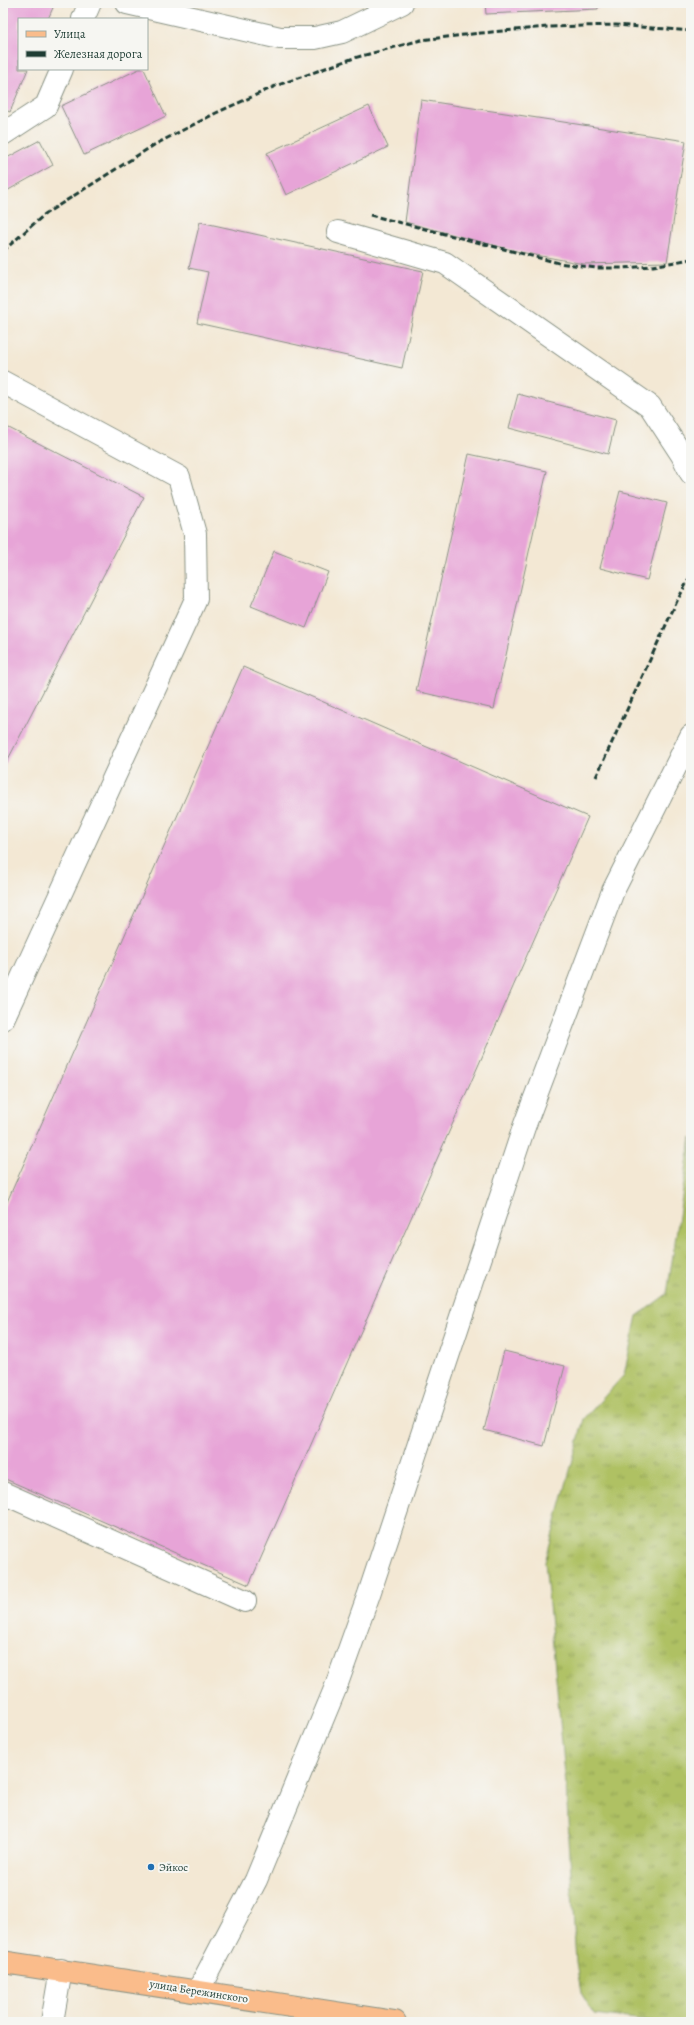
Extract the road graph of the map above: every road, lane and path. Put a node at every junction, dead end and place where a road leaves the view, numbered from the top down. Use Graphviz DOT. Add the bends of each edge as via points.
graph roads {
  1 [pos="90,3"];
  2 [pos="127,3"];
  3 [pos="402,3"];
  4 [pos="83,18"];
  5 [pos="62,70"];
  6 [pos="3,134"];
  7 [pos="338,232"];
  8 [pos="3,382"];
  9 [pos="691,473"];
  10 [pos="691,736"];
  11 [pos="3,1019"];
  12 [pos="3,1494"];
  13 [pos="245,1601"];
  14 [pos="3,1962"];
  15 [pos="61,1970"];
  16 [pos="198,1990"];
  17 [pos="52,2022"];
  18 [pos="395,2022"];
  1 -- 4 [label="lane"];
  2 -- 3 [label="lane" via="280,38 315,38 342,32"];
  5 -- 6 [label="lane" via="46,106"];
  7 -- 9 [label="lane" via="445,263 650,406"];
  8 -- 11 [label="lane" via="179,477 195,534 196,599"];
  10 -- 16 [label="lane" via="613,891 530,1112 369,1594 334,1689 256,1880"];
  12 -- 13 [label="lane"];
  14 -- 15 [label="main road, улица Бережинского"];
  15 -- 16 [label="main road, улица Бережинского"];
  15 -- 17 [label="lane"];
  16 -- 18 [label="main road, улица Бережинского"];
}
